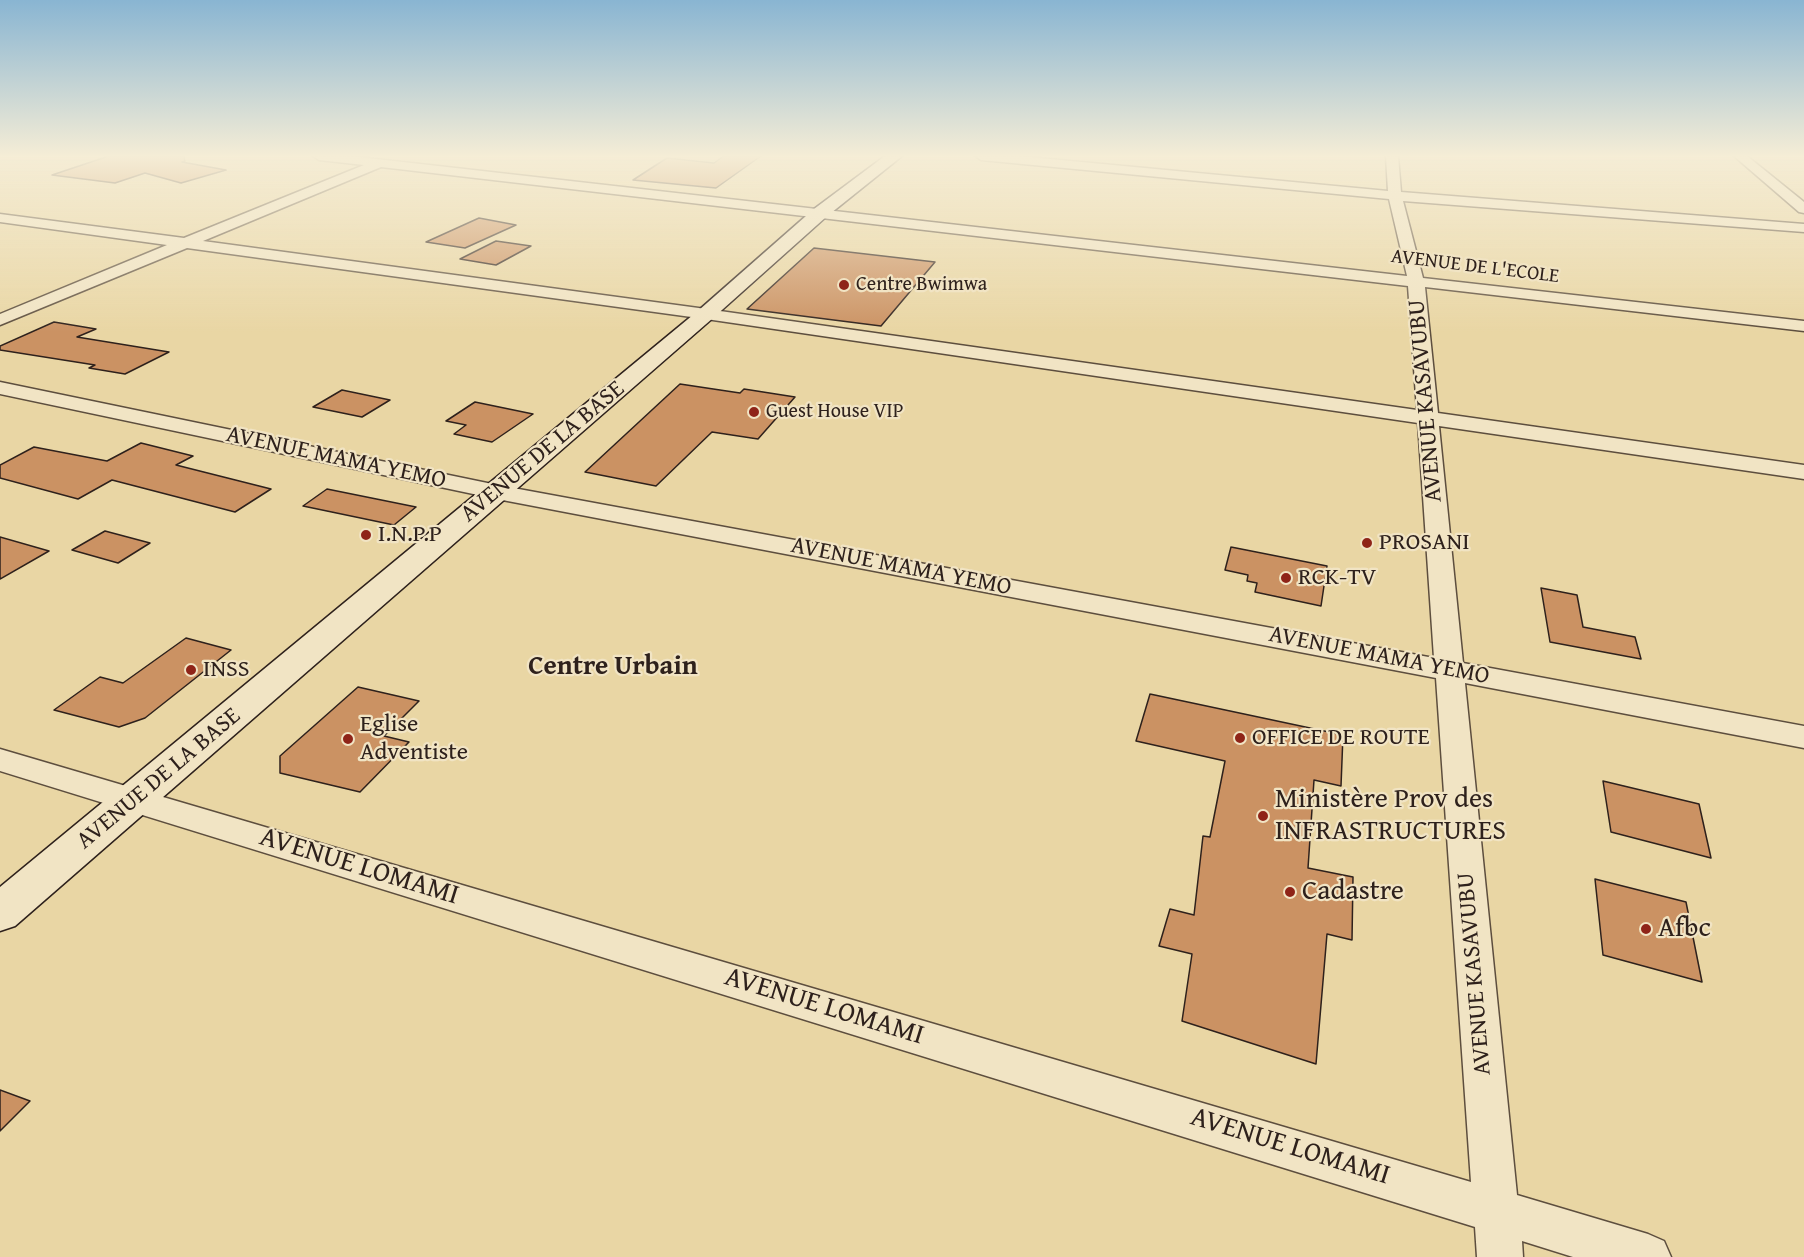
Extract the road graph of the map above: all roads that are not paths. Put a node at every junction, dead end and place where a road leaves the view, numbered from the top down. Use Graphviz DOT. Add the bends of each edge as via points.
graph roads {
  1 [pos="254,215"];
  2 [pos="818,215"];
  3 [pos="835,215"];
  4 [pos="1400,215"];
  5 [pos="1633,215"];
  6 [pos="0,218"];
  7 [pos="1804,228"];
  8 [pos="183,244"];
  9 [pos="1416,281"];
  10 [pos="706,314"];
  11 [pos="0,320"];
  12 [pos="1804,326"];
  13 [pos="0,388"];
  14 [pos="1427,417"];
  15 [pos="1804,472"];
  16 [pos="497,492"];
  17 [pos="1449,669"];
  18 [pos="1804,737"];
  19 [pos="0,760"];
  20 [pos="135,799"];
  21 [pos="0,913"];
  22 [pos="1496,1209"];
  23 [pos="1500,1257"];
  24 [pos="1648,1257"];
  1 -- 8 [label="street"];
  2 -- 10 [label="main road, AVENUE DE LA BASE"];
  3 -- 9 [label="street, AVENUE DE L'ECOLE"];
  4 -- 9 [label="street, AVENUE KASAVUBU"];
  5 -- 7 [label="street"];
  6 -- 8 [label="street"];
  8 -- 10 [label="street"];
  8 -- 11 [label="street"];
  9 -- 12 [label="street, AVENUE DE L'ECOLE"];
  9 -- 14 [label="street, AVENUE KASAVUBU"];
  10 -- 14 [label="street"];
  10 -- 16 [label="main road, AVENUE DE LA BASE"];
  13 -- 16 [label="street, AVENUE MAMA YEMO"];
  14 -- 15 [label="street"];
  14 -- 17 [label="street, AVENUE KASAVUBU"];
  16 -- 17 [label="street, AVENUE MAMA YEMO"];
  16 -- 20 [label="main road, AVENUE DE LA BASE"];
  17 -- 18 [label="street, AVENUE MAMA YEMO"];
  17 -- 22 [label="street, AVENUE KASAVUBU"];
  19 -- 20 [label="street, AVENUE LOMAMI"];
  20 -- 21 [label="main road, AVENUE DE LA BASE"];
  20 -- 22 [label="street, AVENUE LOMAMI"];
  22 -- 23 [label="street, AVENUE KASAVUBU"];
  22 -- 24 [label="street, AVENUE LOMAMI"];
}
